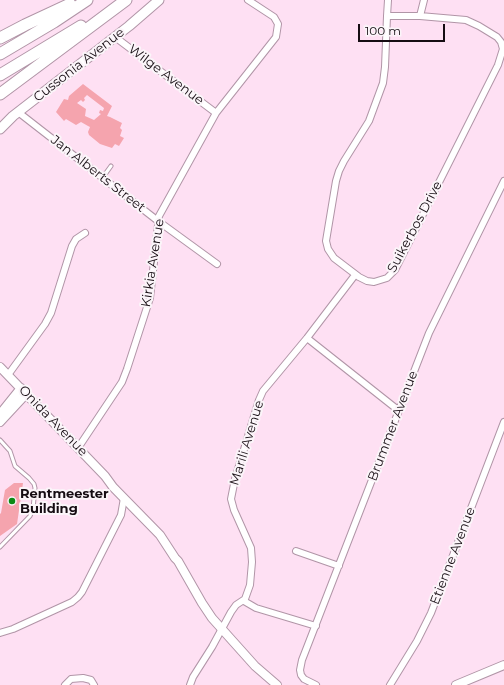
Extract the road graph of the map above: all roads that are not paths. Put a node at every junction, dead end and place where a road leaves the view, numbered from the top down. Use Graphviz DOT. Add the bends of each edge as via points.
graph roads {
  1 [pos="78,0"];
  2 [pos="87,0"];
  3 [pos="117,0"];
  4 [pos="126,0"];
  5 [pos="159,0"];
  6 [pos="248,0"];
  7 [pos="388,0"];
  8 [pos="424,0"];
  9 [pos="387,16"];
  10 [pos="420,16"];
  11 [pos="115,37"];
  12 [pos="0,38"];
  13 [pos="0,54"];
  14 [pos="0,75"];
  15 [pos="0,94"];
  16 [pos="18,112"];
  17 [pos="216,113"];
  18 [pos="0,129"];
  19 [pos="112,166"];
  20 [pos="103,178"];
  21 [pos="504,181"];
  22 [pos="158,221"];
  23 [pos="85,233"];
  24 [pos="217,264"];
  25 [pos="355,275"];
  26 [pos="307,338"];
  27 [pos="0,367"];
  28 [pos="8,375"];
  29 [pos="23,391"];
  30 [pos="398,410"];
  31 [pos="4,412"];
  32 [pos="0,422"];
  33 [pos="504,422"];
  34 [pos="0,440"];
  35 [pos="4,444"];
  36 [pos="0,447"];
  37 [pos="78,448"];
  38 [pos="105,476"];
  39 [pos="124,498"];
  40 [pos="136,510"];
  41 [pos="121,515"];
  42 [pos="0,547"];
  43 [pos="296,551"];
  44 [pos="178,561"];
  45 [pos="339,566"];
  46 [pos="244,601"];
  47 [pos="316,626"];
  48 [pos="221,629"];
  49 [pos="0,633"];
  50 [pos="504,665"];
  51 [pos="66,685"];
  52 [pos="94,685"];
  53 [pos="190,685"];
  54 [pos="277,685"];
  55 [pos="316,685"];
  56 [pos="390,685"];
  57 [pos="456,685"];
  1 -- 12 [label="highway"];
  2 -- 13 [label="highway"];
  3 -- 14 [label="highway" via="90,21"];
  4 -- 15 [label="highway"];
  5 -- 11 [label="main road, Cussonia Avenue"];
  6 -- 17 [label="street, Kirkia Avenue" via="272,16 278,24 277,32 274,40"];
  7 -- 9 [label="street, Suikerbos Drive"];
  8 -- 10 [label="street"];
  9 -- 10 [label="street, Suikerbos Drive"];
  9 -- 25 [label="street, Suikerbos Drive" via="385,70 382,83 369,121 339,171 326,238 326,246 332,255"];
  10 -- 25 [label="street, Suikerbos Drive" via="461,19 473,23 497,37 502,45 502,52 498,65 395,270 387,278 376,282"];
  11 -- 16 [label="main road, Cussonia Avenue"];
  11 -- 17 [label="street, Wilge Avenue"];
  16 -- 18 [label="main road, Cussonia Avenue"];
  16 -- 20 [label="street, Jan Alberts Street"];
  17 -- 22 [label="street, Kirkia Avenue"];
  19 -- 20 [label="lane"];
  20 -- 22 [label="street, Jan Alberts Street"];
  21 -- 30 [label="street, Brummer Avenue" via="429,333"];
  22 -- 24 [label="street, Jan Alberts Street"];
  22 -- 37 [label="street, Kirkia Avenue" via="150,298 128,369"];
  23 -- 28 [label="street" via="76,239 72,246 55,304 48,318"];
  25 -- 26 [label="street, Marili Avenue"];
  26 -- 30 [label="street"];
  26 -- 46 [label="street, Marili Avenue" via="262,393 235,479 232,505 250,544 252,557 251,581"];
  27 -- 28 [label="street, Onida Avenue"];
  28 -- 29 [label="street, Onida Avenue"];
  29 -- 31 [label="street"];
  29 -- 37 [label="street, Onida Avenue"];
  30 -- 45 [label="street, Brummer Avenue"];
  31 -- 32 [label="street"];
  33 -- 56 [label="street, Etienne Avenue" via="431,614"];
  34 -- 35 [label="lane"];
  35 -- 36 [label="lane"];
  35 -- 42 [label="lane" via="11,453 15,466 34,484 35,492 30,516"];
  37 -- 38 [label="street, Onida Avenue"];
  38 -- 39 [label="street, Onida Avenue"];
  38 -- 44 [label="street, Onida Avenue" via="117,484 162,531 178,554"];
  39 -- 40 [label="street, Onida Avenue"];
  39 -- 41 [label="street"];
  40 -- 41 [label="street"];
  40 -- 44 [label="street, Onida Avenue" via="160,535"];
  41 -- 49 [label="street" via="78,597 72,602"];
  43 -- 45 [label="street"];
  44 -- 48 [label="street, Onida Avenue" via="202,604"];
  45 -- 47 [label="street, Brummer Avenue"];
  46 -- 47 [label="street" via="256,608"];
  46 -- 48 [label="street, Marili Avenue" via="234,607"];
  47 -- 55 [label="street, Brummer Avenue" via="300,673"];
  48 -- 53 [label="street, Marili Avenue"];
  48 -- 54 [label="street, Onida Avenue" via="255,666"];
  50 -- 57 [label="street"];
  51 -- 52 [label="street" via="71,679 83,678 91,680"];
}
